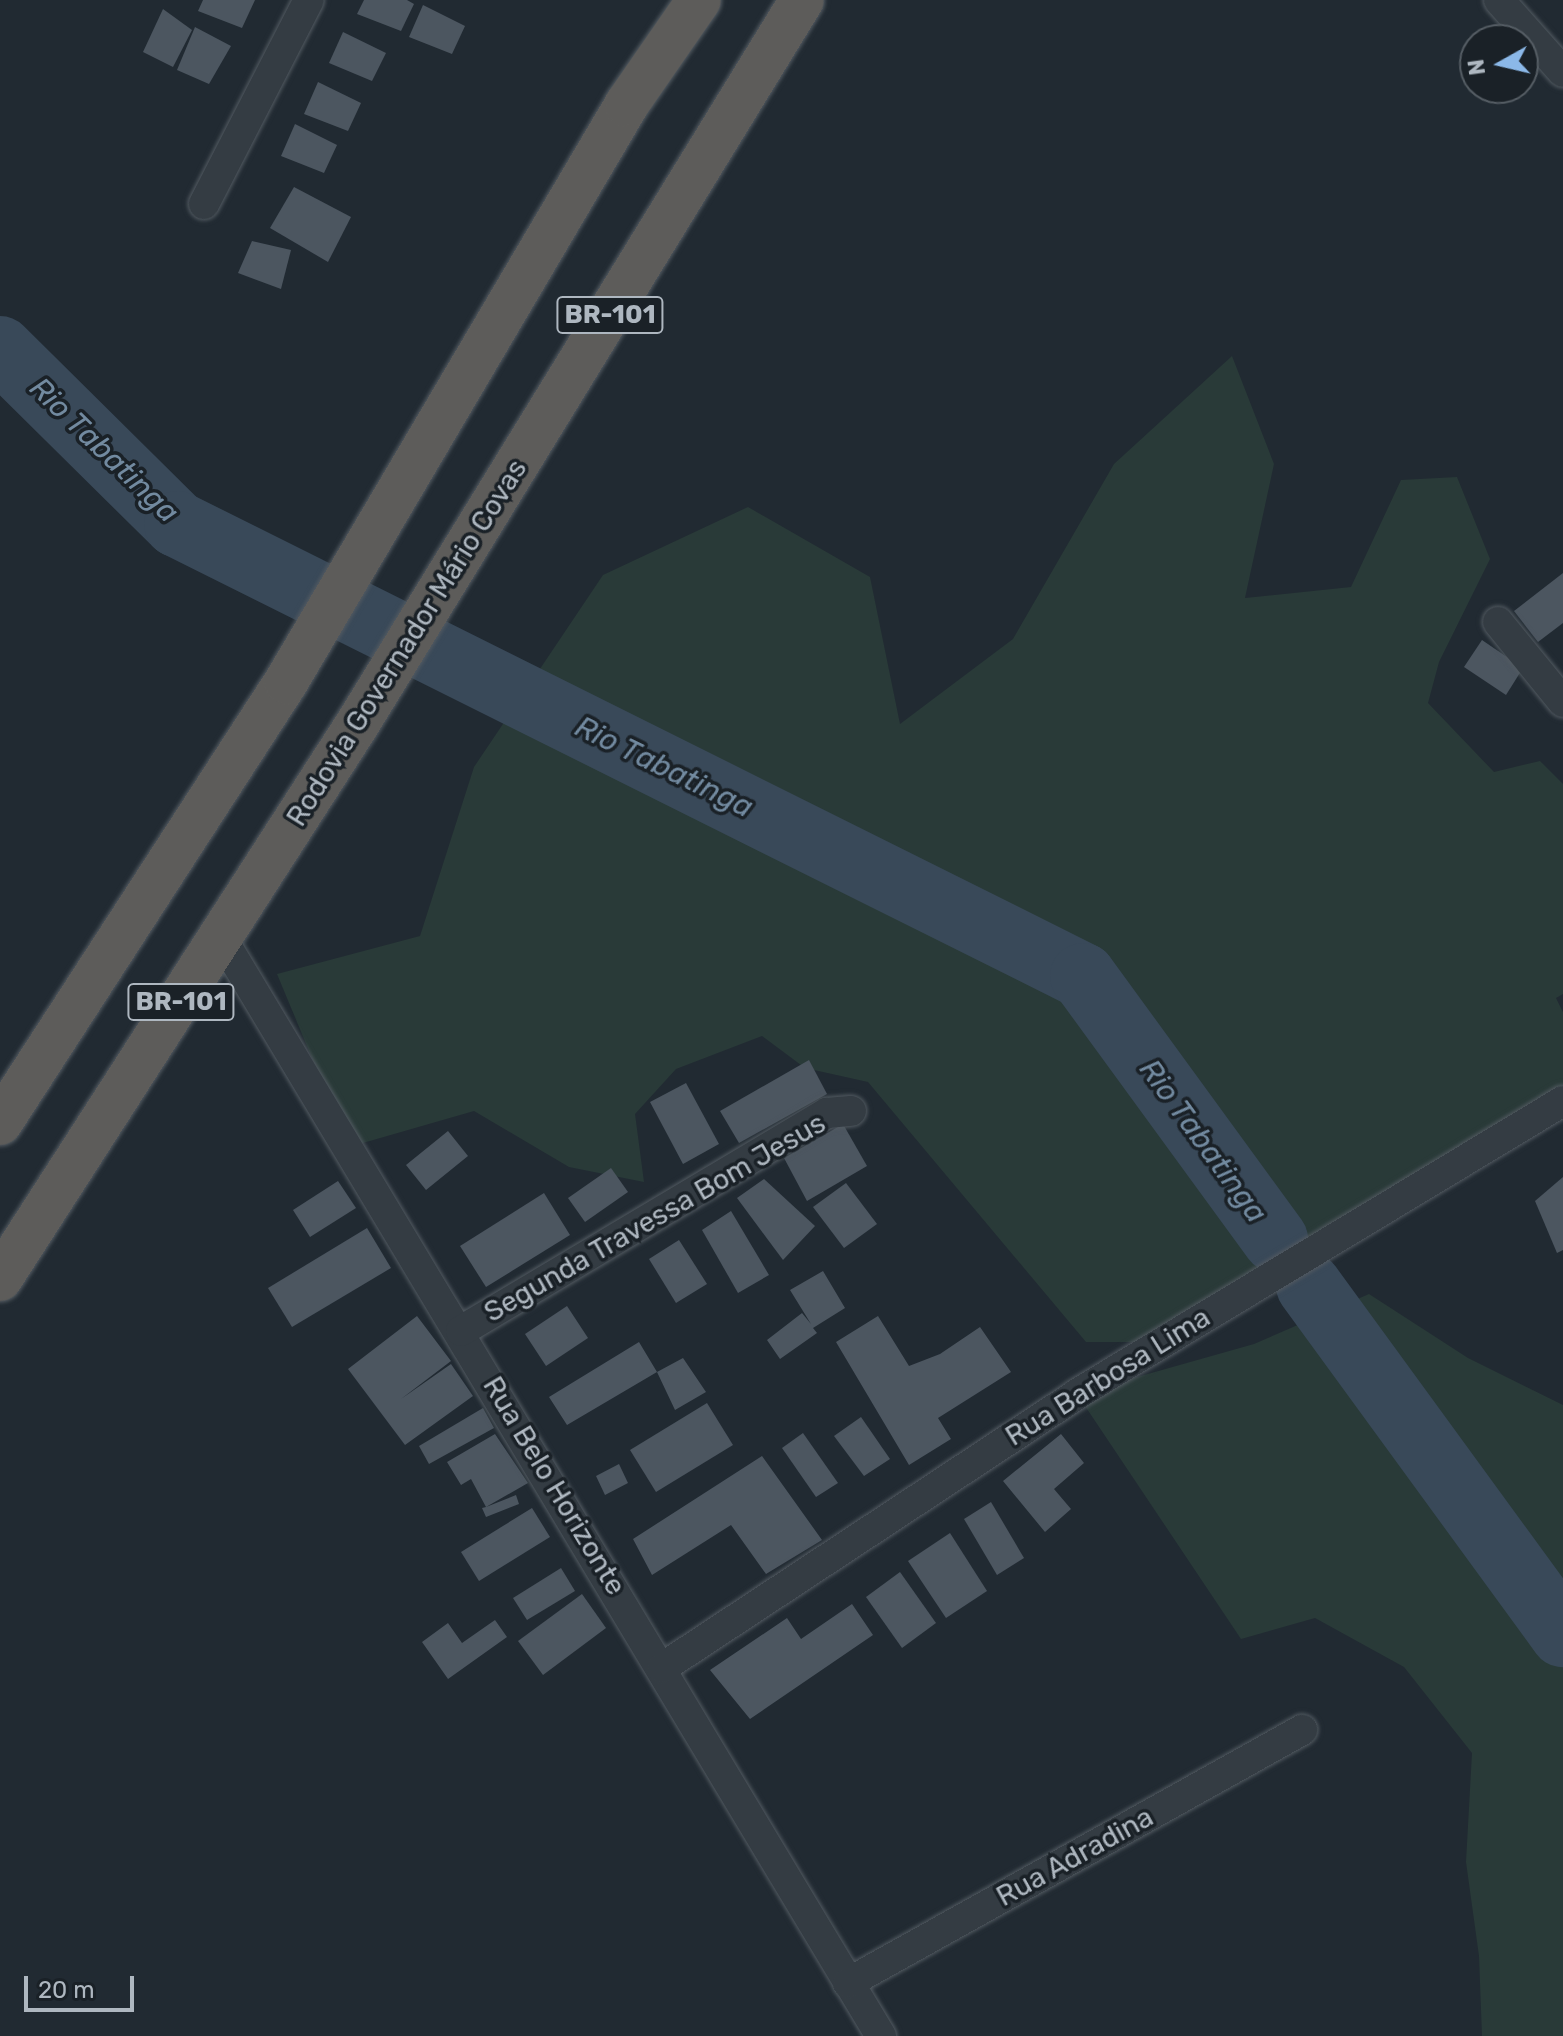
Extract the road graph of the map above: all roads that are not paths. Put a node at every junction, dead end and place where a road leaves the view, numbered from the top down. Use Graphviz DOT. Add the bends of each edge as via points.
graph roads {
  1 [pos="309,0"];
  2 [pos="699,0"];
  3 [pos="802,0"];
  4 [pos="1499,0"];
  5 [pos="1563,72"];
  6 [pos="204,204"];
  7 [pos="1498,622"];
  8 [pos="1563,702"];
  9 [pos="222,939"];
  10 [pos="1563,1101"];
  11 [pos="851,1111"];
  12 [pos="0,1123"];
  13 [pos="0,1279"];
  14 [pos="461,1331"];
  15 [pos="662,1668"];
  16 [pos="1302,1730"];
  17 [pos="848,1983"];
  18 [pos="881,2036"];
  1 -- 6 [label="street"];
  2 -- 12 [label="highway, BR-101" via="627,104 286,682"];
  3 -- 9 [label="highway, Rodovia Governador Mário Covas / BR-101"];
  4 -- 5 [label="street"];
  7 -- 8 [label="street"];
  9 -- 13 [label="highway, Rodovia Governador Mário Covas / BR-101"];
  9 -- 14 [label="street, Rua Belo Horizonte"];
  10 -- 15 [label="street, Rua Barbosa Lima" via="1113,1372"];
  11 -- 14 [label="street, Segunda Travessa Bom Jesus" via="827,1113"];
  14 -- 15 [label="street, Rua Belo Horizonte"];
  15 -- 17 [label="street, Rua Belo Horizonte"];
  16 -- 17 [label="street, Rua Adradina"];
  17 -- 18 [label="street, Rua Belo Horizonte"];
}
